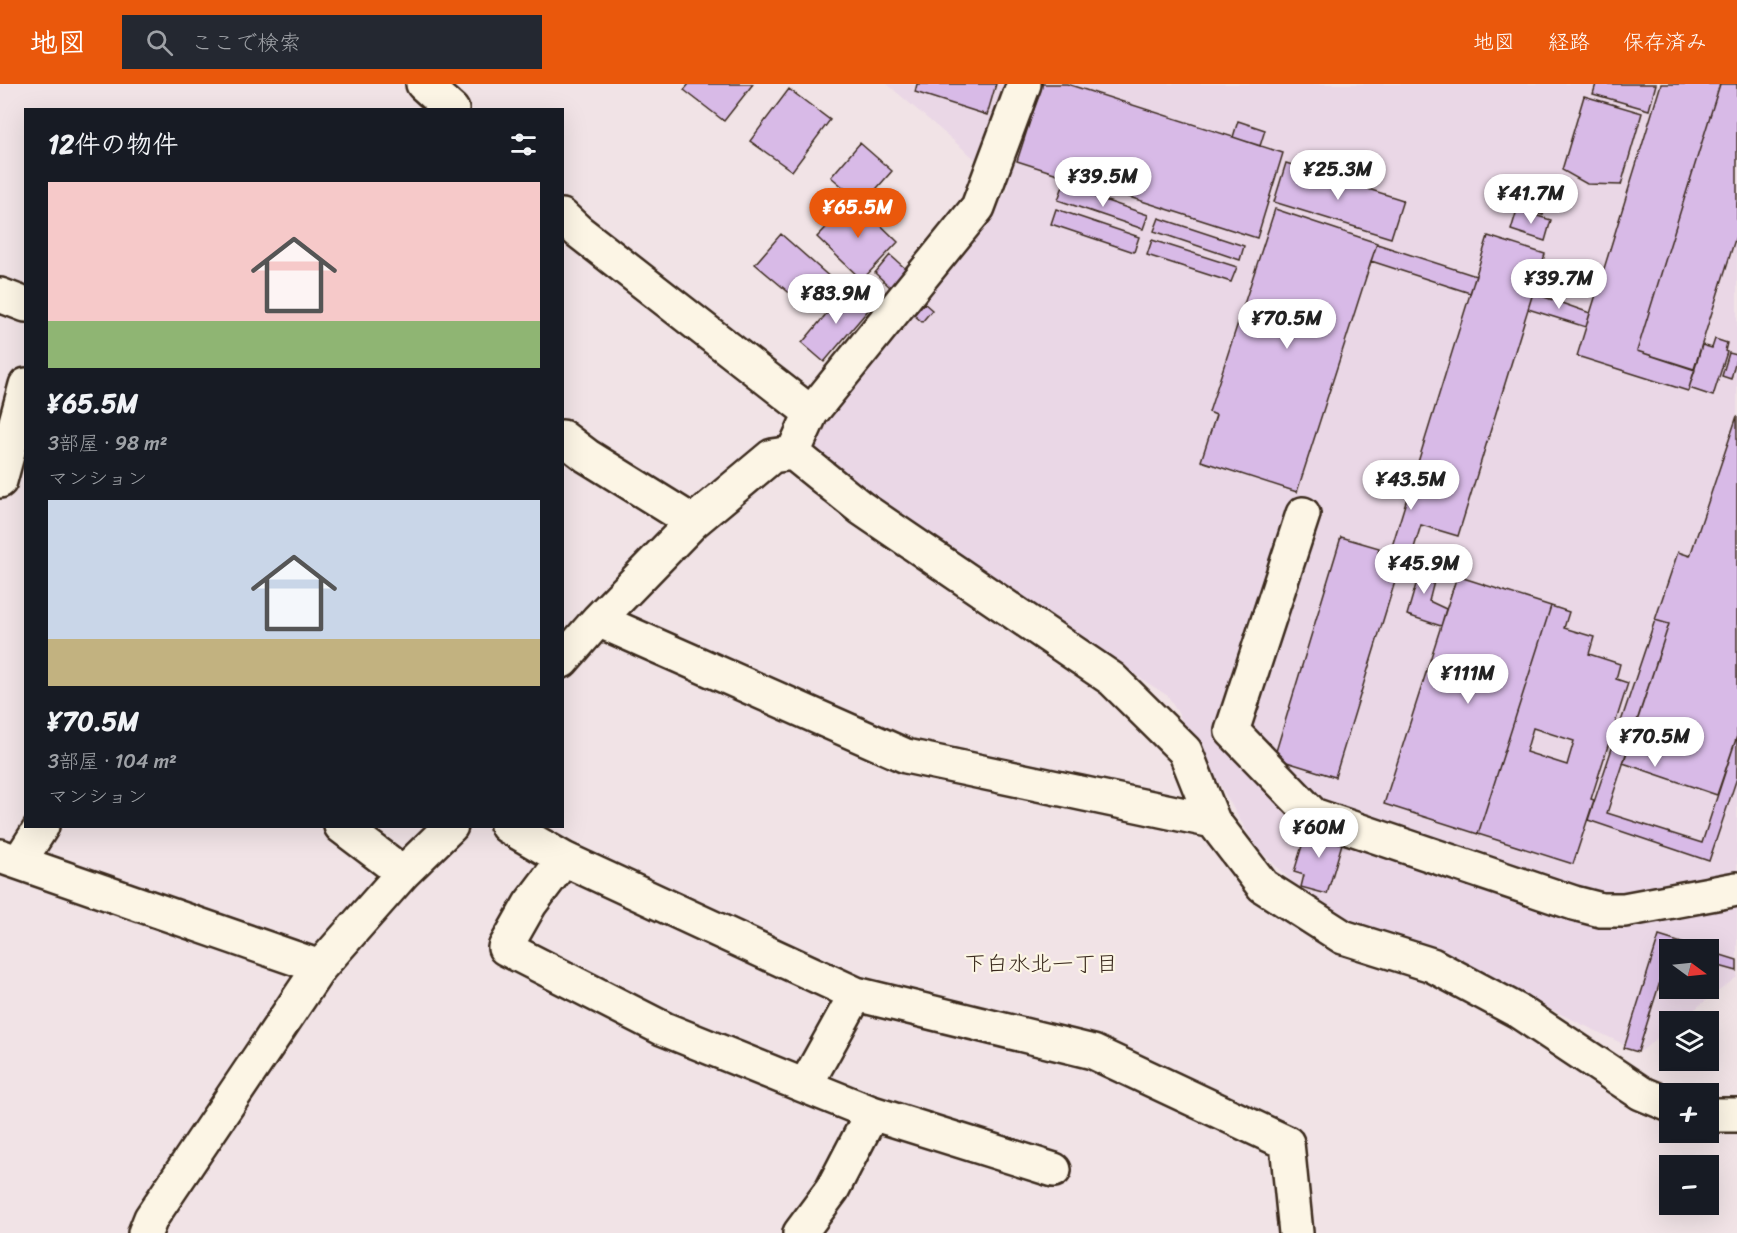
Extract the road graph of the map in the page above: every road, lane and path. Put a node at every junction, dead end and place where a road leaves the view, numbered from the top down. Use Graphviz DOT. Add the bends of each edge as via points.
graph roads {
  1 [pos="1024,84"];
  2 [pos="568,231"];
  3 [pos="0,295"];
  4 [pos="24,303"];
  5 [pos="24,392"];
  6 [pos="811,413"];
  7 [pos="564,439"];
  8 [pos="793,453"];
  9 [pos="0,482"];
  10 [pos="24,484"];
  11 [pos="1303,514"];
  12 [pos="693,522"];
  13 [pos="598,620"];
  14 [pos="564,659"];
  15 [pos="1213,821"];
  16 [pos="40,828"];
  17 [pos="344,828"];
  18 [pos="449,828"];
  19 [pos="510,828"];
  20 [pos="10,859"];
  21 [pos="564,859"];
  22 [pos="403,873"];
  23 [pos="1737,889"];
  24 [pos="320,967"];
  25 [pos="856,994"];
  26 [pos="805,1086"];
  27 [pos="1659,1100"];
  28 [pos="872,1113"];
  29 [pos="1719,1114"];
  30 [pos="1737,1115"];
  31 [pos="1054,1170"];
  32 [pos="145,1233"];
  33 [pos="800,1233"];
  34 [pos="1296,1233"];
  1 -- 6 [label="street" via="978,207"];
  2 -- 6 [label="street"];
  3 -- 4 [label="street"];
  5 -- 9 [label="street"];
  6 -- 8 [label="street"];
  7 -- 12 [label="street"];
  8 -- 12 [label="street" via="772,456"];
  8 -- 15 [label="street" via="861,508 1112,679 1185,751"];
  9 -- 10 [label="street"];
  11 -- 23 [label="street" via="1232,731 1313,815 1601,910 1624,910"];
  12 -- 13 [label="street"];
  13 -- 14 [label="street"];
  13 -- 15 [label="street" via="906,756"];
  15 -- 27 [label="street" via="1263,886 1343,937 1432,965 1518,1011 1641,1093"];
  16 -- 20 [label="street"];
  17 -- 22 [label="street"];
  18 -- 22 [label="street"];
  19 -- 21 [label="street"];
  20 -- 24 [label="street"];
  21 -- 25 [label="street"];
  21 -- 26 [label="street" via="530,904 505,948 664,1029"];
  22 -- 24 [label="street"];
  24 -- 32 [label="street" via="151,1218"];
  25 -- 26 [label="street"];
  25 -- 34 [label="street" via="1093,1052 1287,1143"];
  26 -- 28 [label="street"];
  28 -- 31 [label="street"];
  28 -- 33 [label="street" via="832,1190"];
  29 -- 30 [label="street"];
}
